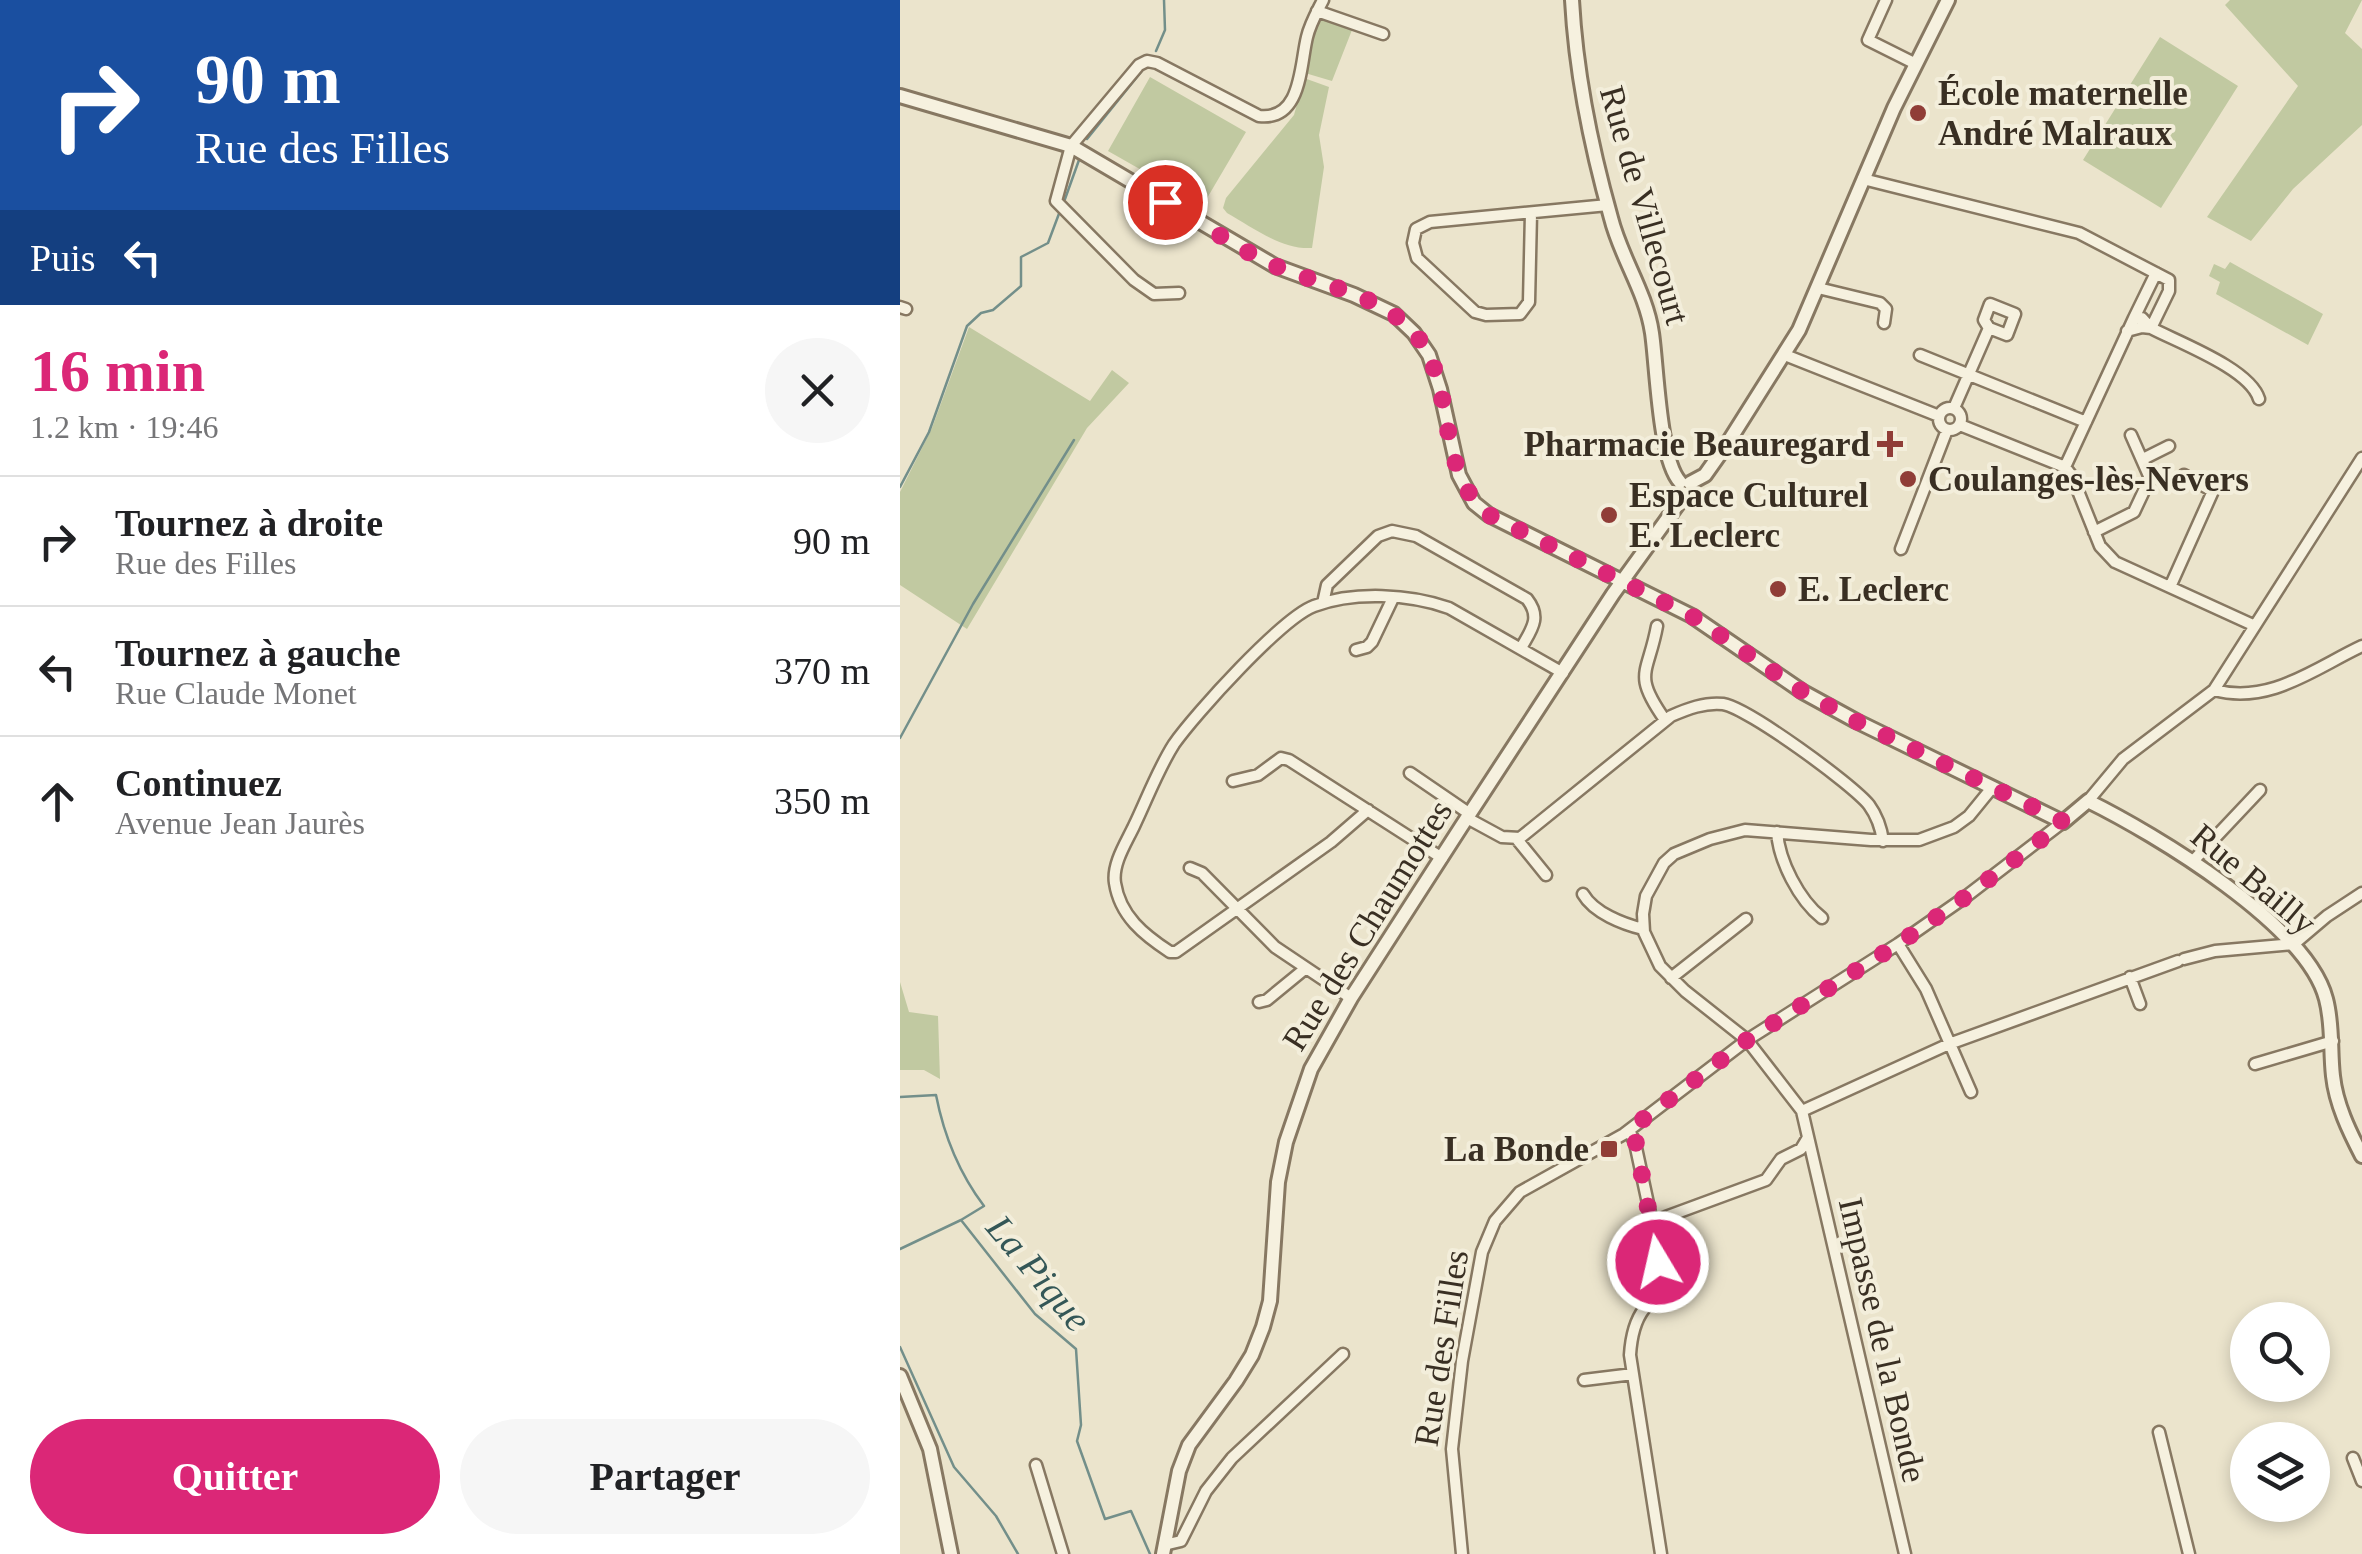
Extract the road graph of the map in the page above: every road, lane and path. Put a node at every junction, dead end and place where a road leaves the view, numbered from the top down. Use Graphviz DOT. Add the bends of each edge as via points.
graph roads {
  1 [pos="1572,0"];
  2 [pos="1886,0"];
  3 [pos="1948,0"];
  4 [pos="1320,6"];
  5 [pos="1384,34"];
  6 [pos="1916,64"];
  7 [pos="900,96"];
  8 [pos="1070,146"];
  9 [pos="1863,179"];
  10 [pos="1608,205"];
  11 [pos="1532,213"];
  12 [pos="2156,272"];
  13 [pos="1818,288"];
  14 [pos="1179,293"];
  15 [pos="2134,318"];
  16 [pos="1884,323"];
  17 [pos="1989,328"];
  18 [pos="2151,328"];
  19 [pos="2127,331"];
  20 [pos="1785,355"];
  21 [pos="1920,355"];
  22 [pos="1968,374"];
  23 [pos="2259,399"];
  24 [pos="1954,408"];
  25 [pos="1939,416"];
  26 [pos="2086,422"];
  27 [pos="1960,424"];
  28 [pos="1947,430"];
  29 [pos="2132,435"];
  30 [pos="2169,446"];
  31 [pos="2362,458"];
  32 [pos="2143,459"];
  33 [pos="2065,466"];
  34 [pos="2184,475"];
  35 [pos="1684,486"];
  36 [pos="2094,532"];
  37 [pos="1901,549"];
  38 [pos="1624,580"];
  39 [pos="2170,587"];
  40 [pos="1394,598"];
  41 [pos="1324,604"];
  42 [pos="2253,625"];
  43 [pos="1657,626"];
  44 [pos="2362,646"];
  45 [pos="1521,648"];
  46 [pos="1356,650"];
  47 [pos="1563,673"];
  48 [pos="2214,690"];
  49 [pos="1665,720"];
  50 [pos="1410,773"];
  51 [pos="1234,782"];
  52 [pos="1991,789"];
  53 [pos="2260,790"];
  54 [pos="2088,800"];
  55 [pos="1368,810"];
  56 [pos="1469,816"];
  57 [pos="2064,822"];
  58 [pos="1776,832"];
  59 [pos="1516,838"];
  60 [pos="1883,841"];
  61 [pos="1442,858"];
  62 [pos="2194,860"];
  63 [pos="1190,868"];
  64 [pos="1546,875"];
  65 [pos="1584,894"];
  66 [pos="2362,894"];
  67 [pos="1236,908"];
  68 [pos="1822,918"];
  69 [pos="1746,919"];
  70 [pos="1644,929"];
  71 [pos="1898,944"];
  72 [pos="2294,944"];
  73 [pos="1306,968"];
  74 [pos="2130,976"];
  75 [pos="1670,978"];
  76 [pos="1351,998"];
  77 [pos="1258,1002"];
  78 [pos="2140,1004"];
  79 [pos="1747,1040"];
  80 [pos="2333,1041"];
  81 [pos="1949,1044"];
  82 [pos="2255,1064"];
  83 [pos="1971,1092"];
  84 [pos="1802,1111"];
  85 [pos="1629,1130"];
  86 [pos="1807,1140"];
  87 [pos="2362,1156"];
  88 [pos="1652,1222"];
  89 [pos="1343,1354"];
  90 [pos="1633,1374"];
  91 [pos="900,1376"];
  92 [pos="1584,1380"];
  93 [pos="2158,1432"];
  94 [pos="2354,1458"];
  95 [pos="1036,1465"];
  96 [pos="2362,1480"];
  97 [pos="1164,1550"];
  98 [pos="950,1554"];
  99 [pos="1063,1554"];
  100 [pos="1462,1554"];
  101 [pos="1661,1554"];
  102 [pos="1905,1554"];
  103 [pos="2189,1554"];
  1 -- 10 [label="street, Rue de Villecourt" via="1576,65"];
  2 -- 6 [label="street" via="1868,40"];
  3 -- 6 [label="street, Rue des Chaumottes"];
  4 -- 5 [label="street"];
  4 -- 8 [label="street" via="1307,33 1296,90 1276,115 1259,116 1147,61"];
  6 -- 9 [label="street, Rue des Chaumottes"];
  7 -- 8 [label="street"];
  8 -- 14 [label="street" via="1056,201 1134,280 1154,294"];
  8 -- 38 [label="street" via="1275,266 1394,314 1429,354 1453,458 1474,503"];
  9 -- 12 [label="street" via="2078,233"];
  9 -- 13 [label="street, Rue des Chaumottes"];
  10 -- 11 [label="street"];
  10 -- 35 [label="street, Rue de Villecourt" via="1650,319 1666,443 1674,476"];
  11 -- 11 [label="street" via="1420,224 1414,251 1475,312 1520,314 1530,302"];
  12 -- 15 [label="street"];
  12 -- 18 [label="street" via="2172,284"];
  13 -- 16 [label="street" via="1880,303"];
  13 -- 20 [label="street, Rue des Chaumottes"];
  15 -- 18 [label="street"];
  15 -- 19 [label="street"];
  17 -- 22 [label="street"];
  18 -- 19 [label="street"];
  18 -- 23 [label="street" via="2243,376"];
  19 -- 26 [label="street"];
  20 -- 25 [label="street"];
  20 -- 35 [label="street, Rue des Chaumottes" via="1705,475"];
  21 -- 22 [label="street"];
  22 -- 24 [label="street"];
  22 -- 26 [label="street"];
  24 -- 25 [label="street"];
  24 -- 27 [label="street"];
  25 -- 28 [label="street"];
  26 -- 33 [label="street"];
  27 -- 28 [label="street"];
  27 -- 33 [label="street"];
  28 -- 37 [label="street"];
  29 -- 32 [label="street"];
  30 -- 32 [label="street"];
  31 -- 42 [label="street"];
  32 -- 36 [label="street" via="2150,478 2134,512"];
  33 -- 36 [label="street"];
  34 -- 39 [label="street" via="2214,491"];
  35 -- 38 [label="street, Rue des Chaumottes"];
  36 -- 39 [label="street" via="2115,562"];
  38 -- 47 [label="street, Rue des Chaumottes"];
  38 -- 52 [label="street" via="1727,637 1803,692"];
  39 -- 42 [label="street"];
  40 -- 41 [label="street"];
  40 -- 45 [label="street" via="1449,608"];
  40 -- 46 [label="street" via="1372,642"];
  41 -- 45 [label="street" via="1328,585 1378,536 1400,531 1527,599 1536,614"];
  41 -- 67 [label="street" via="1310,607 1277,634 1176,742 1115,871 1125,913 1170,952"];
  42 -- 48 [label="street"];
  43 -- 49 [label="street" via="1643,672"];
  44 -- 48 [label="street" via="2290,685"];
  45 -- 47 [label="street"];
  47 -- 56 [label="street, Rue des Chaumottes"];
  48 -- 54 [label="street" via="2123,760"];
  49 -- 59 [label="street"];
  49 -- 60 [label="street" via="1707,704 1742,711 1859,794"];
  50 -- 56 [label="street"];
  51 -- 55 [label="street" via="1284,758"];
  52 -- 57 [label="street"];
  52 -- 60 [label="street" via="1954,827 1919,840"];
  53 -- 62 [label="street"];
  54 -- 57 [label="street, Rue des Filles"];
  54 -- 62 [label="street, Rue Bailly"];
  55 -- 61 [label="street"];
  55 -- 67 [label="street"];
  56 -- 59 [label="street" via="1502,837"];
  56 -- 61 [label="street, Rue des Chaumottes"];
  57 -- 71 [label="street, Rue des Filles"];
  58 -- 60 [label="street"];
  58 -- 68 [label="street" via="1786,865"];
  58 -- 70 [label="street" via="1745,830 1674,854 1646,896"];
  59 -- 64 [label="street"];
  61 -- 76 [label="street, Rue des Chaumottes"];
  62 -- 72 [label="street, Rue Bailly"];
  63 -- 67 [label="street"];
  65 -- 70 [label="street" via="1603,912"];
  66 -- 72 [label="street"];
  67 -- 73 [label="street"];
  69 -- 75 [label="street"];
  70 -- 75 [label="street"];
  71 -- 79 [label="street, Rue des Filles"];
  71 -- 81 [label="street"];
  72 -- 74 [label="street" via="2214,951"];
  72 -- 80 [label="street, Rue Bailly" via="2322,985"];
  73 -- 76 [label="street"];
  73 -- 77 [label="street"];
  74 -- 78 [label="street"];
  74 -- 81 [label="street"];
  75 -- 79 [label="street"];
  76 -- 97 [label="street, Rue des Chaumottes" via="1310,1069 1286,1142 1263,1327 1236,1381 1189,1445"];
  79 -- 84 [label="street"];
  79 -- 85 [label="street, Rue des Filles"];
  80 -- 82 [label="street"];
  80 -- 87 [label="street, Rue Bailly" via="2339,1104"];
  81 -- 83 [label="street"];
  81 -- 84 [label="street"];
  84 -- 86 [label="street, Impasse de la Bonde"];
  85 -- 88 [label="street"];
  85 -- 100 [label="street, Rue des Filles" via="1520,1192 1488,1236 1452,1449"];
  86 -- 88 [label="street" via="1766,1180"];
  86 -- 102 [label="street, Impasse de la Bonde"];
  88 -- 90 [label="street" via="1662,1282 1636,1324"];
  89 -- 97 [label="street" via="1232,1458 1181,1541"];
  90 -- 92 [label="street"];
  90 -- 101 [label="street"];
  91 -- 98 [label="street" via="930,1449"];
  93 -- 103 [label="street"];
  94 -- 96 [label="street"];
  95 -- 99 [label="street"];
}
